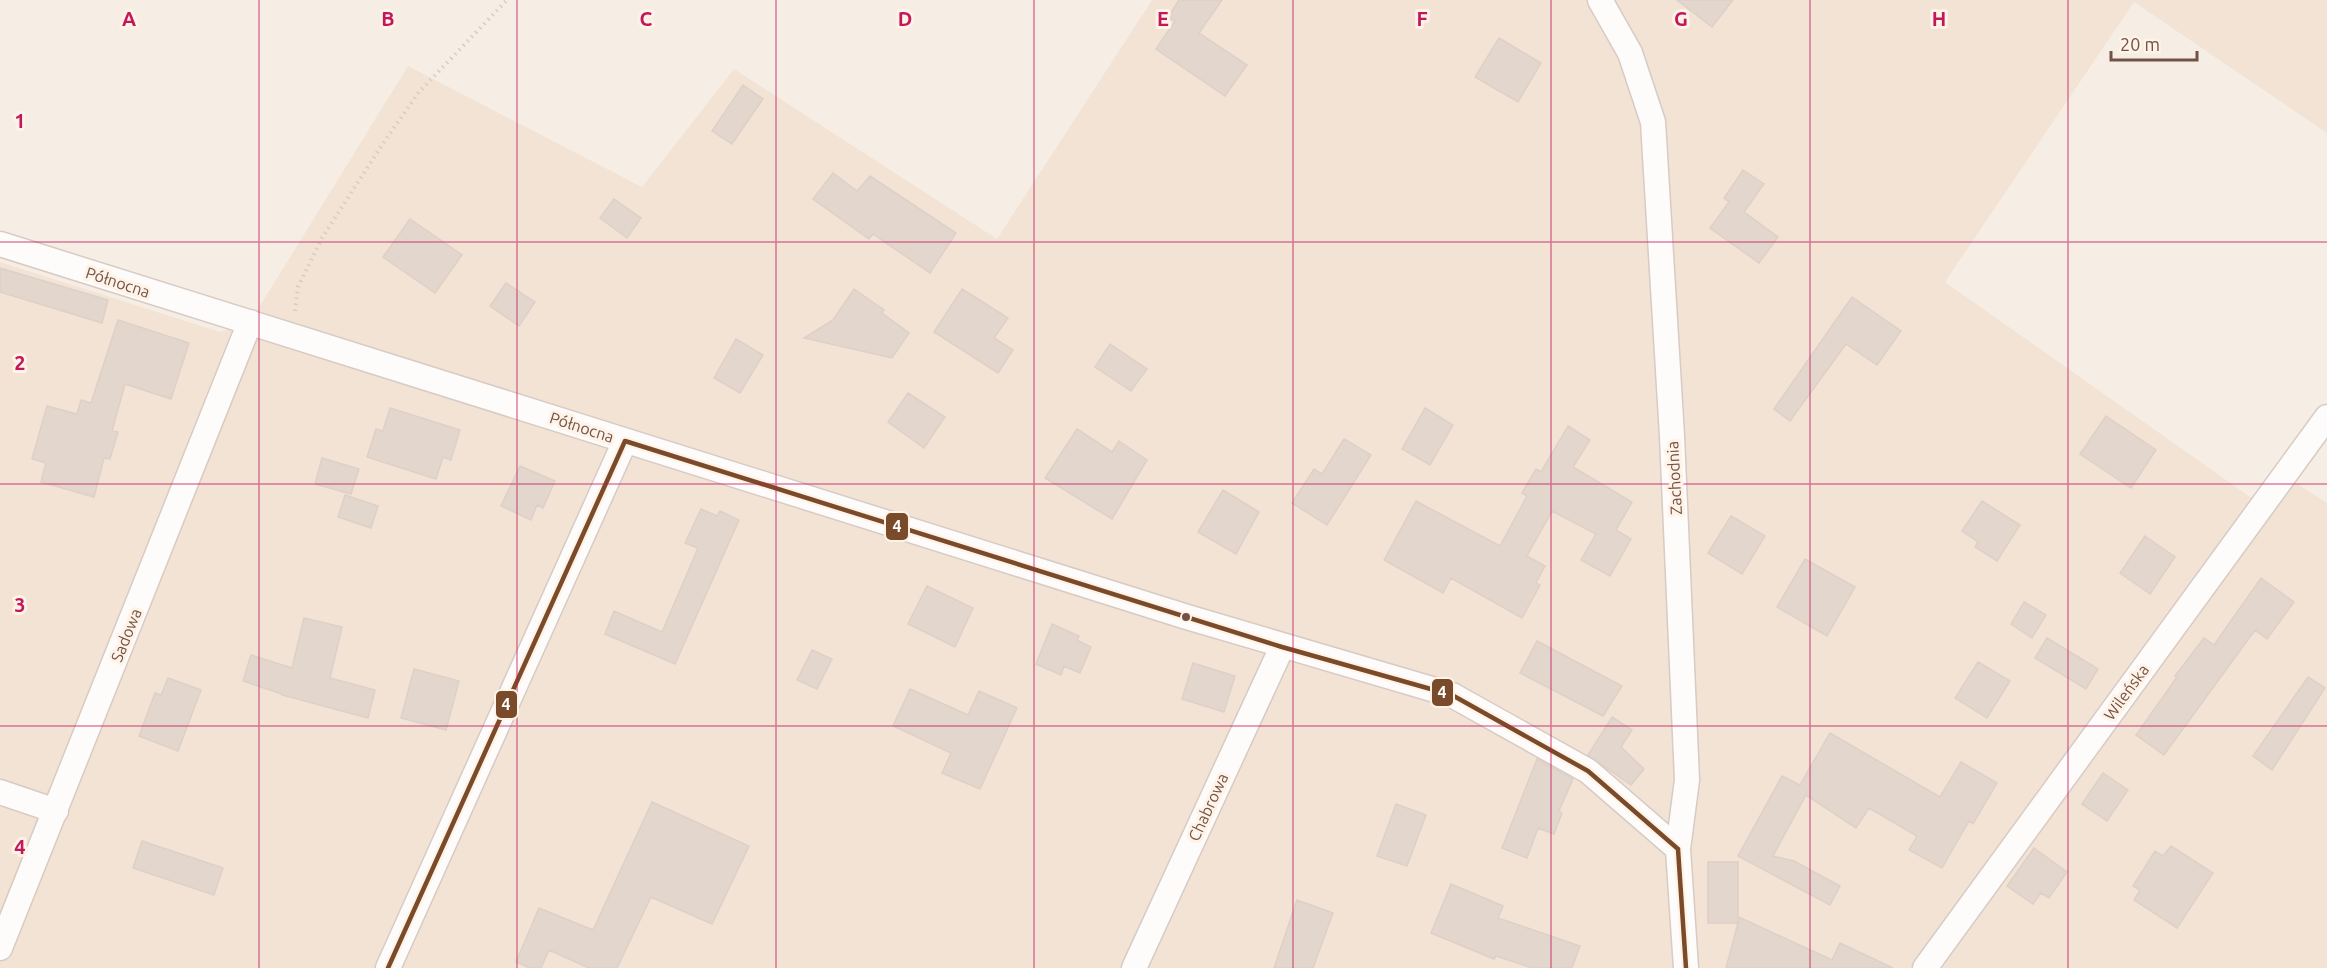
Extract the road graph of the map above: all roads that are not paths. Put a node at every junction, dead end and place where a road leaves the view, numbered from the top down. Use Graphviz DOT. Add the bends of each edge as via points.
graph roads {
  1 [pos="1600,0"];
  2 [pos="0,244"];
  3 [pos="250,322"];
  4 [pos="2327,417"];
  5 [pos="625,441"];
  6 [pos="1282,647"];
  7 [pos="0,792"];
  8 [pos="56,811"];
  9 [pos="1678,849"];
  10 [pos="0,948"];
  11 [pos="388,968"];
  12 [pos="1134,968"];
  13 [pos="1686,968"];
  14 [pos="1925,968"];
  1 -- 9 [label="street, Zachodnia" via="1630,53 1653,122 1687,780"];
  2 -- 3 [label="street, Północna"];
  3 -- 5 [label="street, Północna"];
  3 -- 8 [label="street, Sadowa"];
  4 -- 14 [label="street, Wileńska"];
  5 -- 6 [label="street, Północna"];
  5 -- 11 [label="street"];
  6 -- 9 [label="street, Północna" via="1452,695 1588,771"];
  6 -- 12 [label="street, Chabrowa"];
  7 -- 8 [label="street"];
  8 -- 10 [label="street, Sadowa"];
  9 -- 13 [label="street, Zachodnia"];
}
